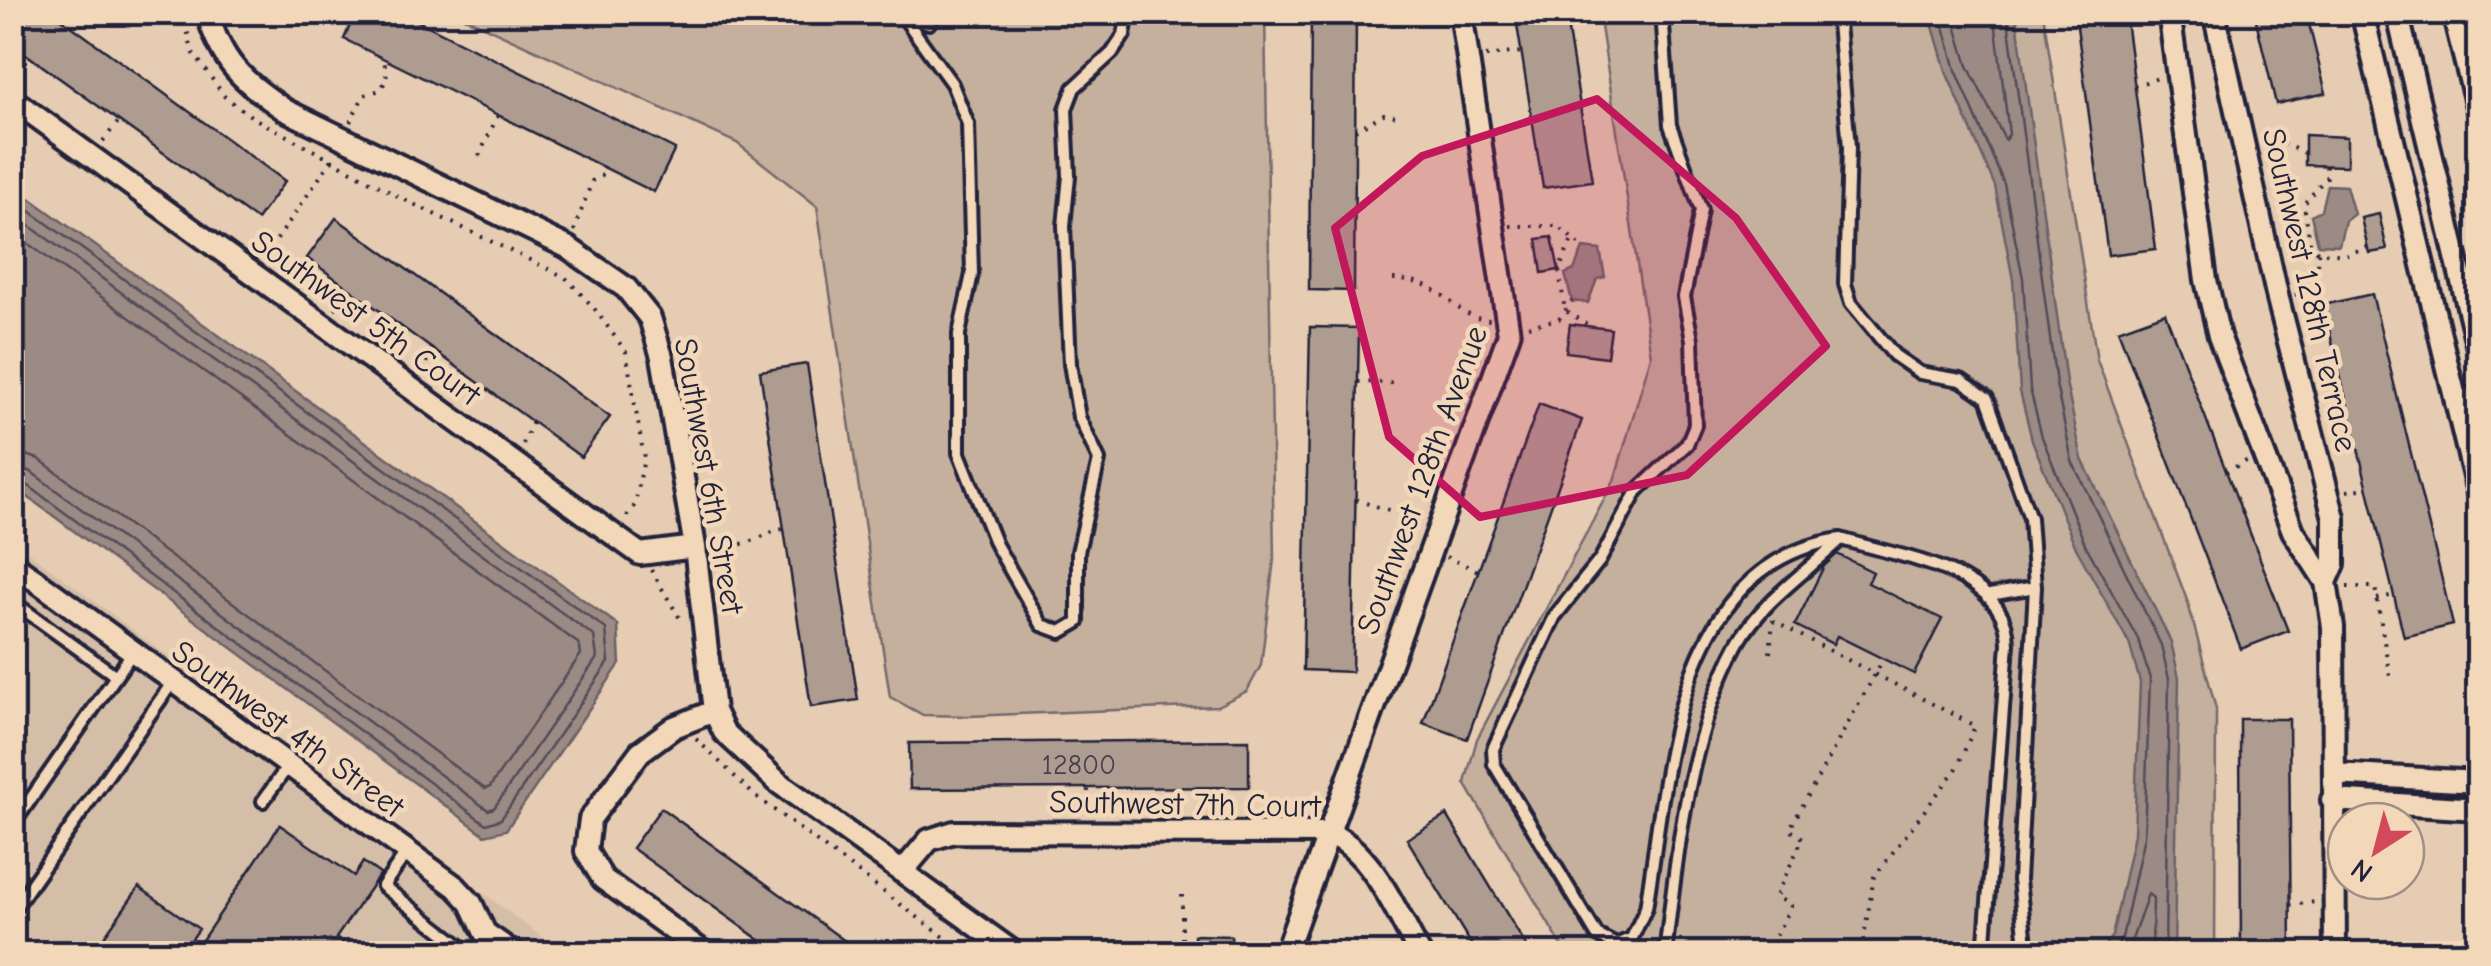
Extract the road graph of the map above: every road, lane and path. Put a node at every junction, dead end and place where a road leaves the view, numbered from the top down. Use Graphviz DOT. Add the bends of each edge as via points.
graph roads {
  1 [pos="183,12"];
  2 [pos="206,12"];
  3 [pos="936,12"];
  4 [pos="1128,12"];
  5 [pos="1461,12"];
  6 [pos="1662,12"];
  7 [pos="1837,12"];
  8 [pos="2168,12"];
  9 [pos="2214,12"];
  10 [pos="2362,12"];
  11 [pos="2397,12"];
  12 [pos="2454,12"];
  13 [pos="902,15"];
  14 [pos="1521,52"];
  15 [pos="384,58"];
  16 [pos="1468,58"];
  17 [pos="2177,72"];
  18 [pos="2134,86"];
  19 [pos="12,98"];
  20 [pos="2478,111"];
  21 [pos="498,116"];
  22 [pos="1395,116"];
  23 [pos="119,121"];
  24 [pos="1355,130"];
  25 [pos="342,139"];
  26 [pos="2245,147"];
  27 [pos="2305,153"];
  28 [pos="92,156"];
  29 [pos="480,156"];
  30 [pos="332,160"];
  31 [pos="2326,166"];
  32 [pos="610,170"];
  33 [pos="2327,176"];
  34 [pos="2328,184"];
  35 [pos="1496,226"];
  36 [pos="1571,242"];
  37 [pos="2318,244"];
  38 [pos="566,247"];
  39 [pos="2368,247"];
  40 [pos="1582,248"];
  41 [pos="2318,252"];
  42 [pos="554,272"];
  43 [pos="254,274"];
  44 [pos="349,288"];
  45 [pos="2278,299"];
  46 [pos="325,325"];
  47 [pos="1590,326"];
  48 [pos="2478,348"];
  49 [pos="1358,382"];
  50 [pos="1394,383"];
  51 [pos="2478,397"];
  52 [pos="2456,403"];
  53 [pos="533,422"];
  54 [pos="512,460"];
  55 [pos="2478,493"];
  56 [pos="1356,500"];
  57 [pos="1392,511"];
  58 [pos="784,529"];
  59 [pos="615,536"];
  60 [pos="1841,539"];
  61 [pos="740,544"];
  62 [pos="695,547"];
  63 [pos="1429,550"];
  64 [pos="12,564"];
  65 [pos="1478,571"];
  66 [pos="2327,585"];
  67 [pos="2035,587"];
  68 [pos="54,594"];
  69 [pos="1990,594"];
  70 [pos="2394,595"];
  71 [pos="1778,596"];
  72 [pos="2377,598"];
  73 [pos="12,601"];
  74 [pos="38,619"];
  75 [pos="1772,621"];
  76 [pos="132,653"];
  77 [pos="1770,653"];
  78 [pos="1884,658"];
  79 [pos="1876,674"];
  80 [pos="116,676"];
  81 [pos="172,683"];
  82 [pos="2390,683"];
  83 [pos="714,712"];
  84 [pos="288,766"];
  85 [pos="2334,774"];
  86 [pos="2478,782"];
  87 [pos="1088,788"];
  88 [pos="2332,800"];
  89 [pos="263,801"];
  90 [pos="2478,809"];
  91 [pos="12,826"];
  92 [pos="1086,832"];
  93 [pos="1328,833"];
  94 [pos="407,852"];
  95 [pos="902,872"];
  96 [pos="1182,896"];
  97 [pos="2326,900"];
  98 [pos="2335,901"];
  99 [pos="2290,905"];
  100 [pos="12,912"];
  101 [pos="770,947"];
  102 [pos="1195,950"];
  103 [pos="1825,950"];
  104 [pos="1186,953"];
  105 [pos="471,954"];
  106 [pos="515,954"];
  107 [pos="706,954"];
  108 [pos="766,954"];
  109 [pos="1016,954"];
  110 [pos="1153,954"];
  111 [pos="1285,954"];
  112 [pos="1420,954"];
  113 [pos="1665,954"];
  114 [pos="1766,954"];
  115 [pos="1835,954"];
  116 [pos="1861,954"];
  117 [pos="1984,954"];
  118 [pos="2027,954"];
  119 [pos="2335,954"];
  1 -- 30 [label="path" via="192,51 225,96"];
  2 -- 25 [label="street, Southwest 6th Street" via="217,48 243,81"];
  3 -- 13 [label="lane" via="929,23"];
  4 -- 13 [label="lane" via="1124,35 1074,88 1066,108 1070,364 1080,416 1099,460 1078,552 1078,622 1061,632 1042,625 996,546 959,453 959,334 972,274 968,124 952,84"];
  5 -- 16 [label="street, Southwest 128th Avenue"];
  6 -- 60 [label="lane" via="1670,126 1700,210 1684,297 1695,425 1688,444 1637,491 1600,560 1556,616 1493,750 1494,764 1597,935 1616,944 1632,938 1646,908 1680,707 1721,610 1776,563 1813,543"];
  7 -- 67 [label="lane" via="1850,147 1845,284 1851,302 1894,355 1920,373 1960,380 1987,398 2030,518"];
  8 -- 17 [label="street, Southwest 128th Terrace"];
  9 -- 26 [label="street, Southwest 128th Terrace"];
  10 -- 52 [label="street"];
  11 -- 48 [label="street"];
  12 -- 20 [label="street"];
  14 -- 16 [label="path"];
  15 -- 25 [label="path" via="387,78 380,90 364,95"];
  16 -- 35 [label="street, Southwest 128th Avenue"];
  17 -- 18 [label="path"];
  17 -- 66 [label="street, Southwest 128th Terrace" via="2218,336 2293,531"];
  19 -- 28 [label="street, Southwest 5th Court"];
  21 -- 29 [label="path"];
  22 -- 24 [label="path" via="1384,114"];
  23 -- 28 [label="path"];
  25 -- 30 [label="path"];
  25 -- 38 [label="street, Southwest 6th Street"];
  26 -- 27 [label="path" via="2274,142"];
  26 -- 45 [label="street, Southwest 128th Terrace"];
  28 -- 43 [label="street, Southwest 5th Court"];
  30 -- 42 [label="path"];
  30 -- 43 [label="path"];
  31 -- 33 [label="path"];
  32 -- 38 [label="path" via="592,181"];
  33 -- 34 [label="path"];
  33 -- 41 [label="path" via="2304,204"];
  35 -- 36 [label="path" via="1558,226"];
  35 -- 63 [label="street, Southwest 128th Avenue" via="1509,334"];
  36 -- 40 [label="path"];
  36 -- 47 [label="path" via="1558,270 1565,310"];
  37 -- 41 [label="path"];
  38 -- 42 [label="path"];
  38 -- 62 [label="street, Southwest 6th Street" via="626,288 650,318"];
  39 -- 41 [label="path"];
  41 -- 45 [label="path" via="2317,283"];
  42 -- 59 [label="path" via="594,308 626,352 644,458 635,504"];
  43 -- 46 [label="street, Southwest 5th Court"];
  44 -- 46 [label="path"];
  45 -- 66 [label="street, Southwest 128th Terrace" via="2334,518"];
  46 -- 54 [label="street, Southwest 5th Court"];
  49 -- 50 [label="path"];
  51 -- 52 [label="street"];
  52 -- 55 [label="street"];
  53 -- 54 [label="path"];
  54 -- 59 [label="street, Southwest 5th Court"];
  56 -- 57 [label="path"];
  58 -- 61 [label="path"];
  59 -- 62 [label="street, Southwest 5th Court" via="640,554"];
  60 -- 69 [label="lane" via="1969,580"];
  60 -- 71 [label="lane"];
  62 -- 83 [label="street, Southwest 6th Street"];
  63 -- 65 [label="path"];
  63 -- 93 [label="street, Southwest 128th Avenue"];
  64 -- 68 [label="street, Southwest 4th Street"];
  66 -- 72 [label="path" via="2376,587"];
  66 -- 85 [label="street, Southwest 128th Terrace"];
  67 -- 69 [label="lane"];
  67 -- 118 [label="lane" via="2019,880"];
  68 -- 74 [label="lane"];
  68 -- 76 [label="street, Southwest 4th Street"];
  69 -- 117 [label="lane" via="2005,614 2008,644"];
  70 -- 72 [label="path"];
  71 -- 75 [label="path"];
  71 -- 113 [label="lane" via="1740,641 1716,696 1690,784"];
  72 -- 82 [label="path"];
  73 -- 74 [label="lane"];
  74 -- 80 [label="lane"];
  75 -- 77 [label="path"];
  75 -- 79 [label="path"];
  76 -- 80 [label="lane"];
  76 -- 81 [label="street, Southwest 4th Street"];
  78 -- 79 [label="path"];
  79 -- 114 [label="path" via="1790,830 1803,838 1776,896 1791,906"];
  79 -- 116 [label="path" via="1976,726 1957,768 1874,878"];
  80 -- 91 [label="lane"];
  81 -- 84 [label="street, Southwest 4th Street"];
  81 -- 100 [label="lane"];
  83 -- 95 [label="street, Southwest 6th Street" via="748,757"];
  83 -- 107 [label="street" via="674,727 640,752 590,819 586,851 603,879"];
  84 -- 89 [label="lane"];
  84 -- 94 [label="street, Southwest 4th Street"];
  85 -- 86 [label="street"];
  85 -- 88 [label="street, Southwest 128th Terrace"];
  87 -- 92 [label="path"];
  88 -- 90 [label="street"];
  92 -- 93 [label="street, Southwest 7th Court"];
  92 -- 95 [label="street, Southwest 7th Court" via="939,835"];
  93 -- 111 [label="street, Southwest 128th Avenue"];
  93 -- 112 [label="street, Southwest 7th Court" via="1358,855"];
  94 -- 105 [label="lane" via="382,886"];
  94 -- 106 [label="street, Southwest 4th Street" via="456,887 486,933"];
  95 -- 109 [label="street, Southwest 6th Street"];
  96 -- 104 [label="path"];
  97 -- 99 [label="path"];
  98 -- 119 [label="street, Southwest 128th Terrace"];
  101 -- 108 [label="path"];
  102 -- 104 [label="path"];
  103 -- 115 [label="path"];
  104 -- 110 [label="path"];
}
